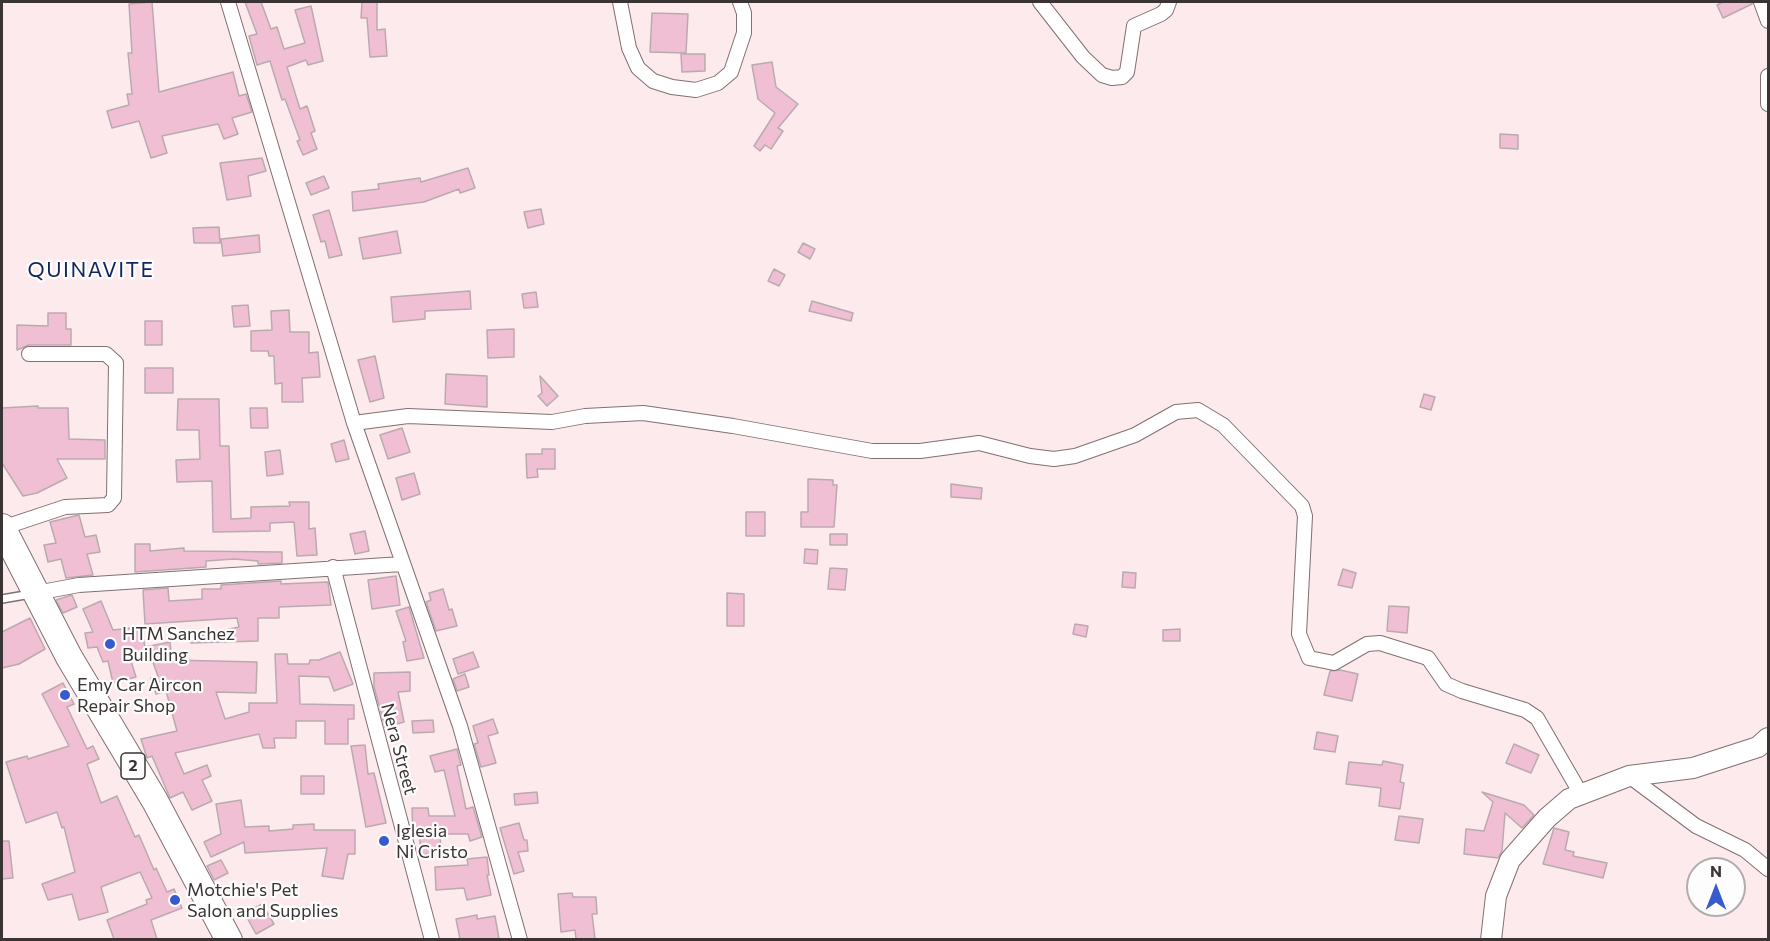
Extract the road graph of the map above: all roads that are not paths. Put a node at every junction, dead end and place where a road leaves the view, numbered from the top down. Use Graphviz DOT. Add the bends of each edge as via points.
graph roads {
  1 [pos="228,2"];
  2 [pos="620,2"];
  3 [pos="740,2"];
  4 [pos="1040,2"];
  5 [pos="1169,2"];
  6 [pos="1761,2"];
  7 [pos="1768,21"];
  8 [pos="1768,76"];
  9 [pos="1768,104"];
  10 [pos="28,354"];
  11 [pos="354,423"];
  12 [pos="2,528"];
  13 [pos="402,564"];
  14 [pos="333,567"];
  15 [pos="36,593"];
  16 [pos="2,599"];
  17 [pos="1768,738"];
  18 [pos="1629,776"];
  19 [pos="1581,794"];
  20 [pos="1768,869"];
  21 [pos="229,939"];
  22 [pos="432,939"];
  23 [pos="520,939"];
  24 [pos="1491,939"];
  1 -- 11 [label="street"];
  2 -- 3 [label="street" via="629,48 638,68 654,81 696,90 718,83 731,72 744,33"];
  4 -- 5 [label="street" via="1083,57 1102,75 1112,78 1127,72 1134,26 1161,14"];
  6 -- 7 [label="street"];
  8 -- 9 [label="street"];
  10 -- 12 [label="street" via="106,354 116,363 114,498 108,505 65,507"];
  11 -- 13 [label="street"];
  11 -- 19 [label="street" via="408,416 552,422 643,413 872,451 920,451 979,443 1054,459 1075,456 1135,435 1176,412 1198,410 1223,426 1302,506 1305,516 1299,634 1309,658 1334,663 1367,644 1380,643 1428,658 1446,684 1525,710 1537,718"];
  12 -- 15 [label="highway, 2"];
  13 -- 14 [label="street"];
  13 -- 23 [label="street" via="460,726"];
  14 -- 15 [label="street" via="79,585"];
  14 -- 22 [label="street, Nera Street"];
  15 -- 16 [label="lane"];
  15 -- 21 [label="highway, 2"];
  17 -- 18 [label="street" via="1758,747 1693,768"];
  18 -- 19 [label="street"];
  18 -- 20 [label="street" via="1696,826 1745,850"];
  19 -- 24 [label="street" via="1559,807 1510,860 1496,896"];
}
